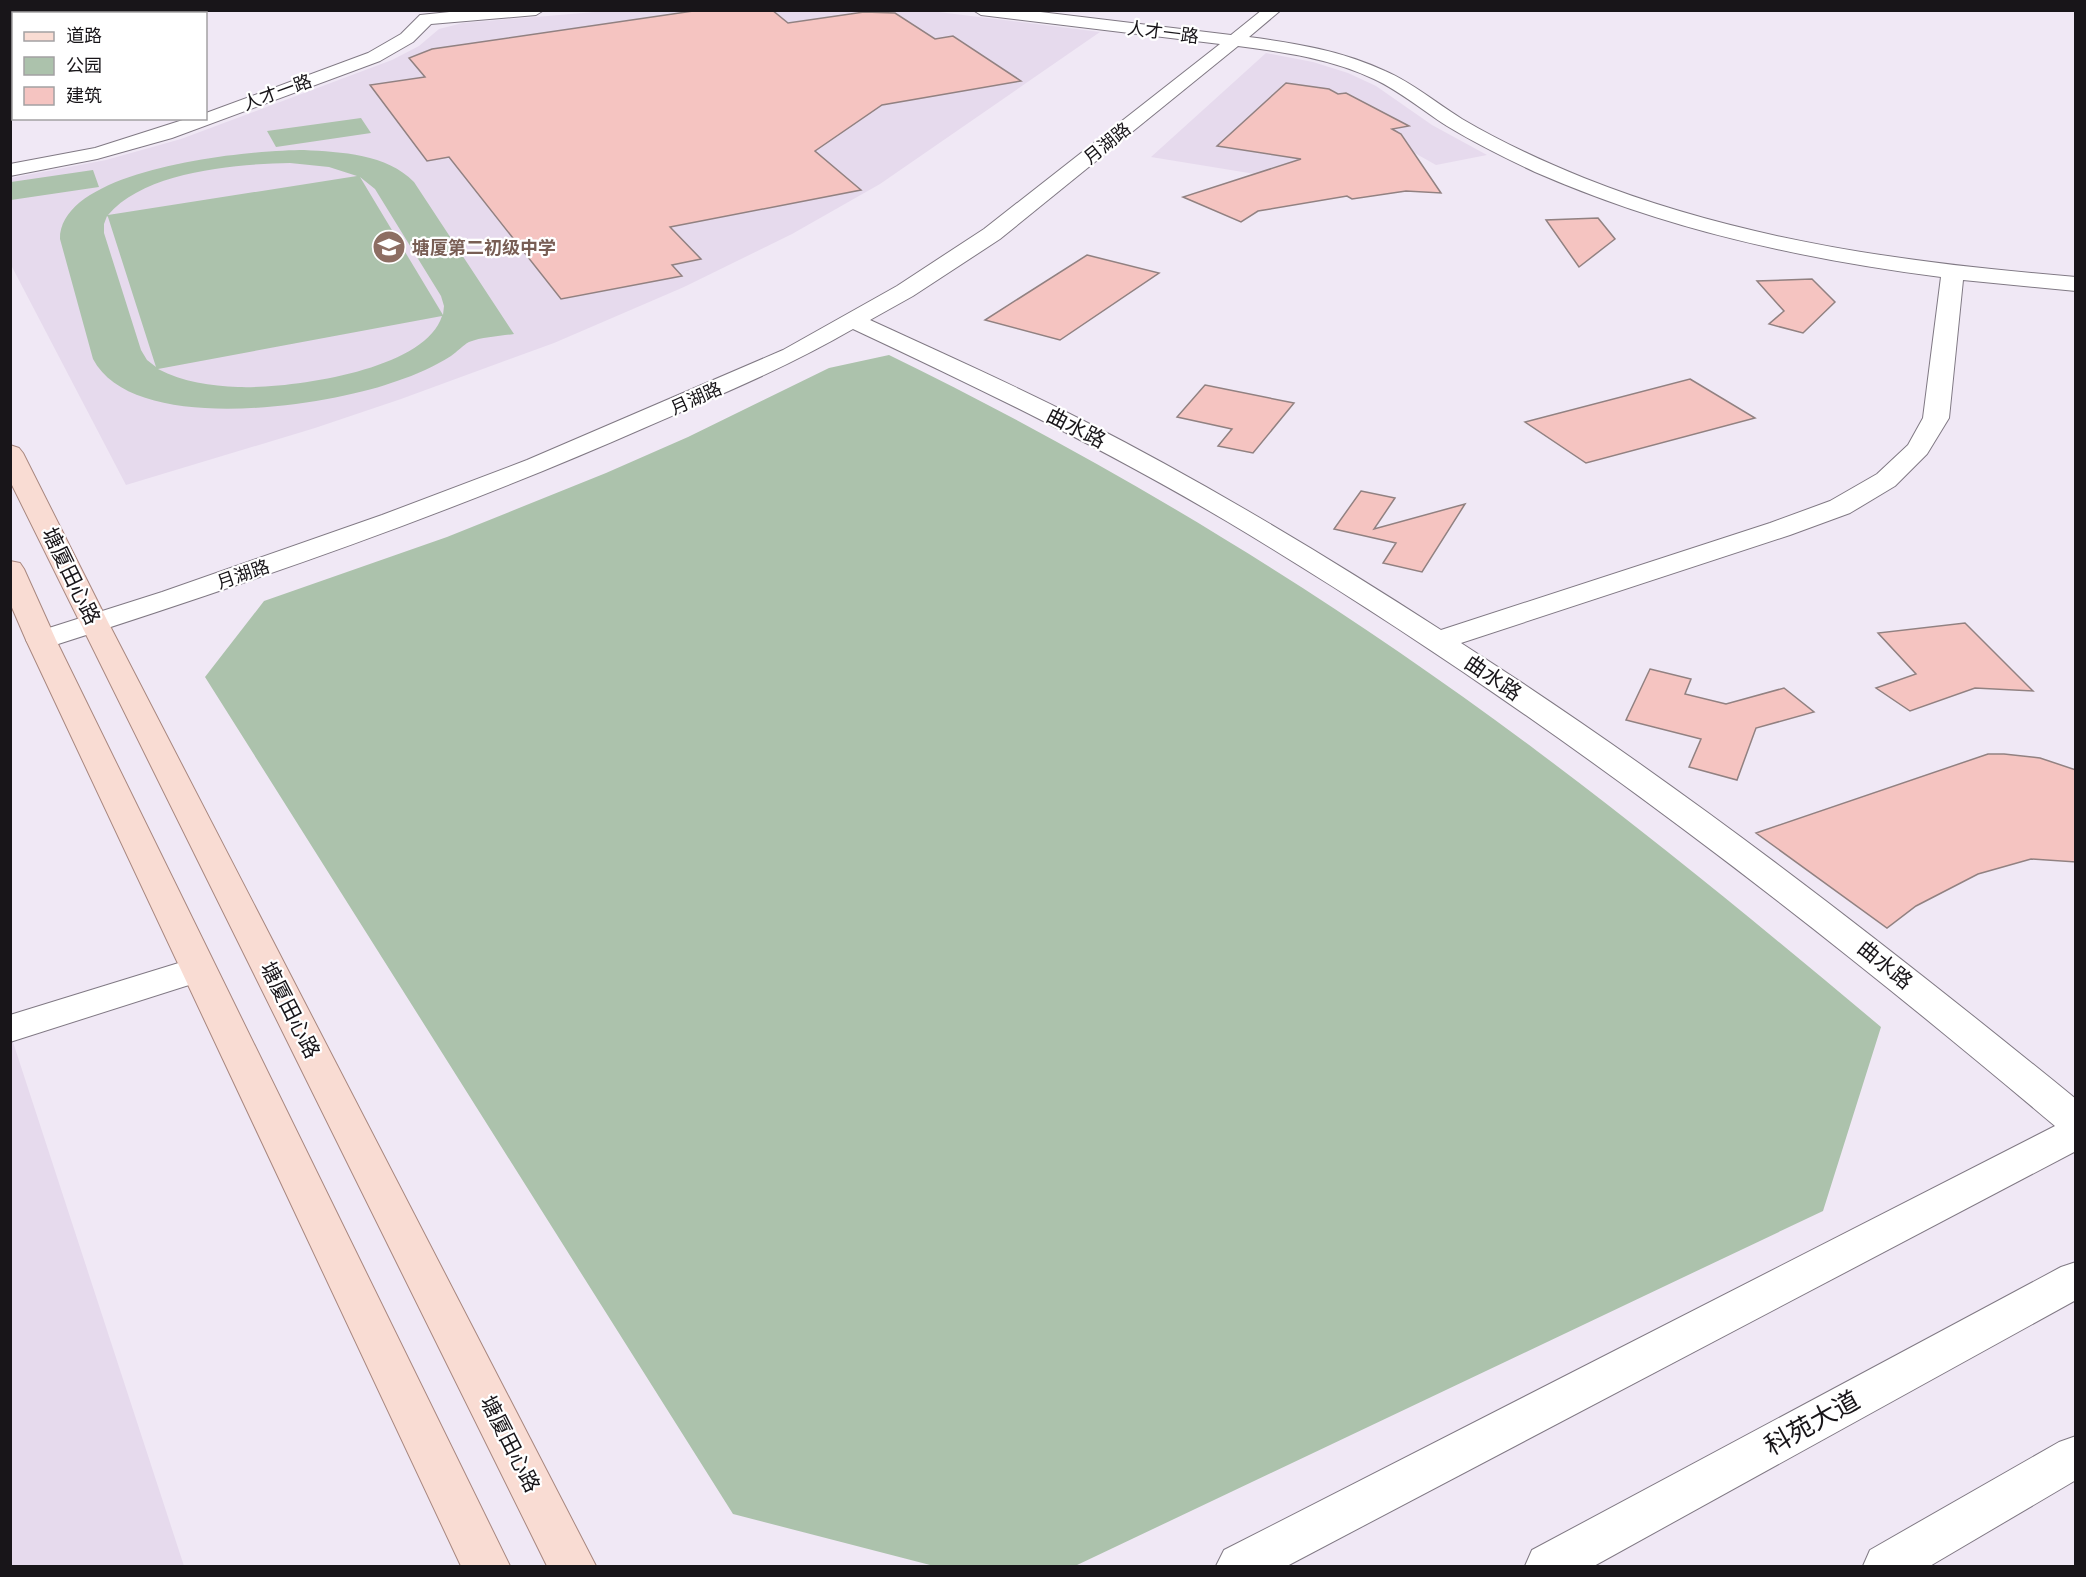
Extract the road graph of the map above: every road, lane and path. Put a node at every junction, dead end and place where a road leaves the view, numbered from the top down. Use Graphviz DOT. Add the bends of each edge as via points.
graph roads {
  1 [pos="536,10"];
  2 [pos="981,10"];
  3 [pos="1273,10"];
  4 [pos="1237,41"];
  5 [pos="207,119"];
  6 [pos="203,120"];
  7 [pos="10,170"];
  8 [pos="1953,273"];
  9 [pos="2076,284"];
  10 [pos="854,321"];
  11 [pos="10,453"];
  12 [pos="10,569"];
  13 [pos="94,624"];
  14 [pos="41,640"];
  15 [pos="1437,641"];
  16 [pos="198,969"];
  17 [pos="10,1029"];
  18 [pos="2076,1121"];
  19 [pos="2076,1133"];
  20 [pos="2076,1279"];
  21 [pos="2076,1456"];
  22 [pos="486,1566"];
  23 [pos="572,1566"];
  24 [pos="1241,1566"];
  25 [pos="1549,1566"];
  26 [pos="1887,1566"];
  1 -- 5 [label="street, 人才一路" via="426,19 407,38 374,57"];
  2 -- 4 [label="street, 人才一路"];
  3 -- 4 [label="street, 月湖路"];
  4 -- 8 [label="street, 人才一路" via="1316,54 1365,69 1396,83 1494,144 1596,190 1662,213 1817,251"];
  4 -- 10 [label="street, 月湖路" via="992,234"];
  6 -- 7 [label="street, 人才一路" via="97,153"];
  8 -- 9 [label="street, 人才一路"];
  8 -- 15 [label="street" via="1936,418 1918,450 1886,480 1840,507 1780,529"];
  10 -- 13 [label="street, 月湖路" via="791,356 536,466 392,521"];
  10 -- 15 [label="street, 曲水路" via="1107,444 1293,550"];
  11 -- 13 [label="main road, 塘厦田心路"];
  12 -- 14 [label="main road"];
  13 -- 14 [label="street, 月湖路"];
  13 -- 23 [label="main road, 塘厦田心路"];
  14 -- 16 [label="main road"];
  15 -- 18 [label="street, 曲水路" via="1738,852"];
  16 -- 17 [label="street"];
  16 -- 22 [label="main road"];
  19 -- 24 [label="street"];
  20 -- 25 [label="street, 科苑大道"];
  21 -- 26 [label="street"];
}
